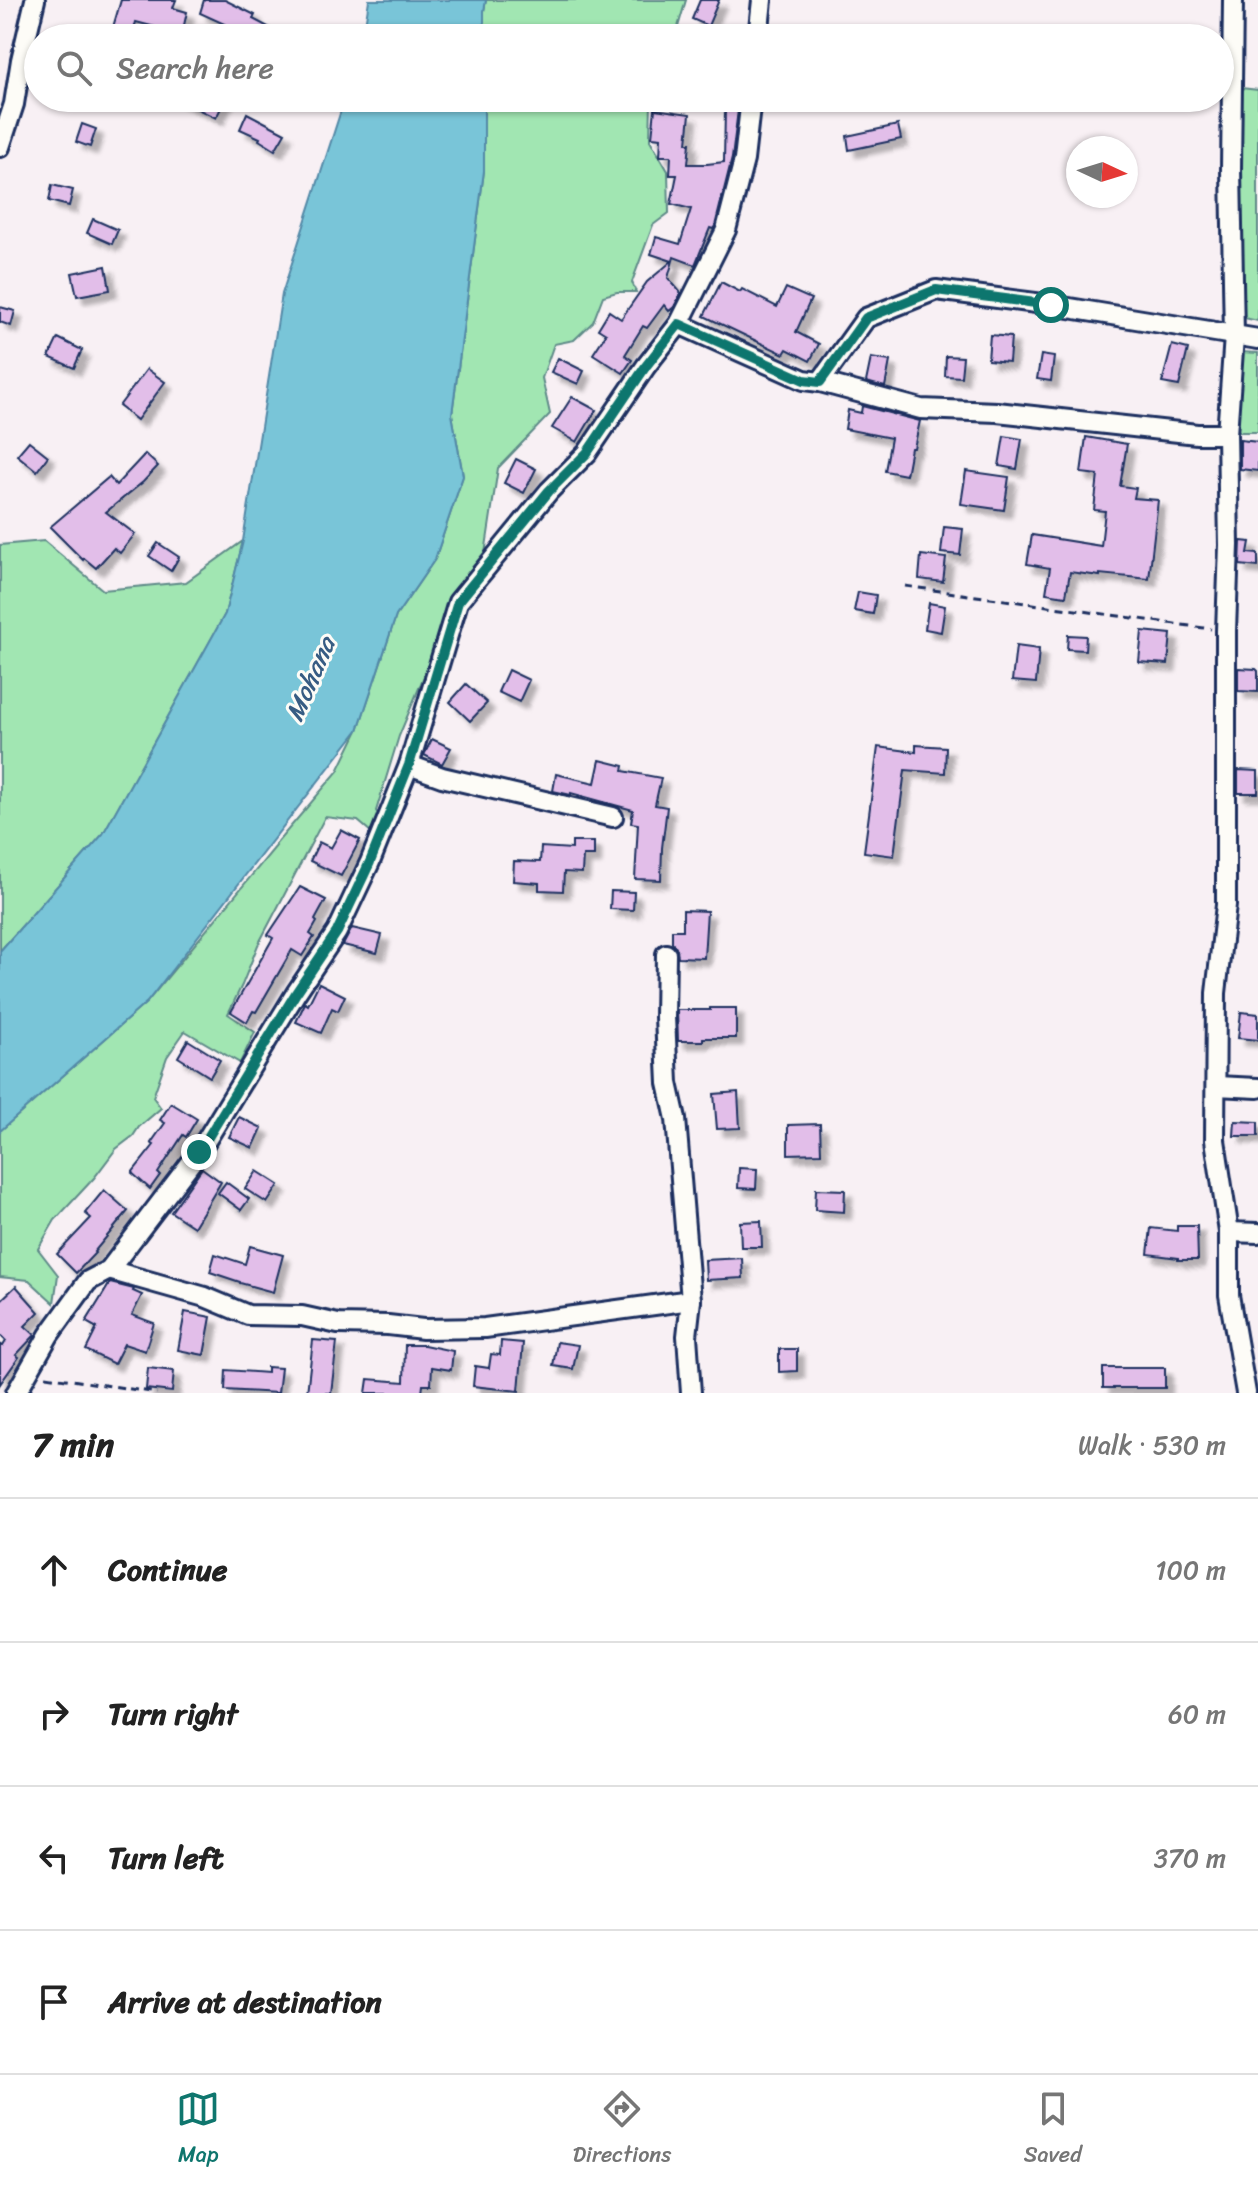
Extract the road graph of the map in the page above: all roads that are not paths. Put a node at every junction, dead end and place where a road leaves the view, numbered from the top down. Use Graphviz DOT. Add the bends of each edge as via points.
graph roads {
  1 [pos="35,0"];
  2 [pos="762,0"];
  3 [pos="1233,0"];
  4 [pos="29,24"];
  5 [pos="759,24"];
  6 [pos="1233,24"];
  7 [pos="24,47"];
  8 [pos="749,112"];
  9 [pos="1232,112"];
  10 [pos="0,147"];
  11 [pos="679,324"];
  12 [pos="1234,336"];
  13 [pos="1258,339"];
  14 [pos="820,382"];
  15 [pos="1227,434"];
  16 [pos="409,765"];
  17 [pos="613,817"];
  18 [pos="666,954"];
  19 [pos="1216,1086"];
  20 [pos="1258,1088"];
  21 [pos="1229,1232"];
  22 [pos="1258,1233"];
  23 [pos="109,1270"];
  24 [pos="691,1300"];
  25 [pos="16,1393"];
  26 [pos="691,1393"];
  27 [pos="1246,1393"];
  1 -- 4 [label="street"];
  2 -- 5 [label="street"];
  3 -- 6 [label="street"];
  7 -- 10 [label="street"];
  8 -- 11 [label="street" via="744,160 726,230"];
  9 -- 12 [label="street"];
  11 -- 14 [label="street" via="804,380"];
  11 -- 16 [label="street" via="587,453 458,602"];
  12 -- 13 [label="street"];
  12 -- 14 [label="street" via="936,290 866,318"];
  12 -- 15 [label="street"];
  14 -- 15 [label="street" via="921,409"];
  15 -- 19 [label="street" via="1226,905 1216,993"];
  16 -- 17 [label="street"];
  16 -- 23 [label="street" via="337,932 199,1152"];
  18 -- 24 [label="street" via="668,1083 676,1119"];
  19 -- 20 [label="street"];
  19 -- 21 [label="street" via="1215,1140"];
  21 -- 22 [label="street"];
  21 -- 27 [label="street" via="1229,1295"];
  23 -- 24 [label="street" via="248,1315 423,1329 485,1328"];
  23 -- 25 [label="street" via="88,1281"];
  24 -- 26 [label="street"];
}
